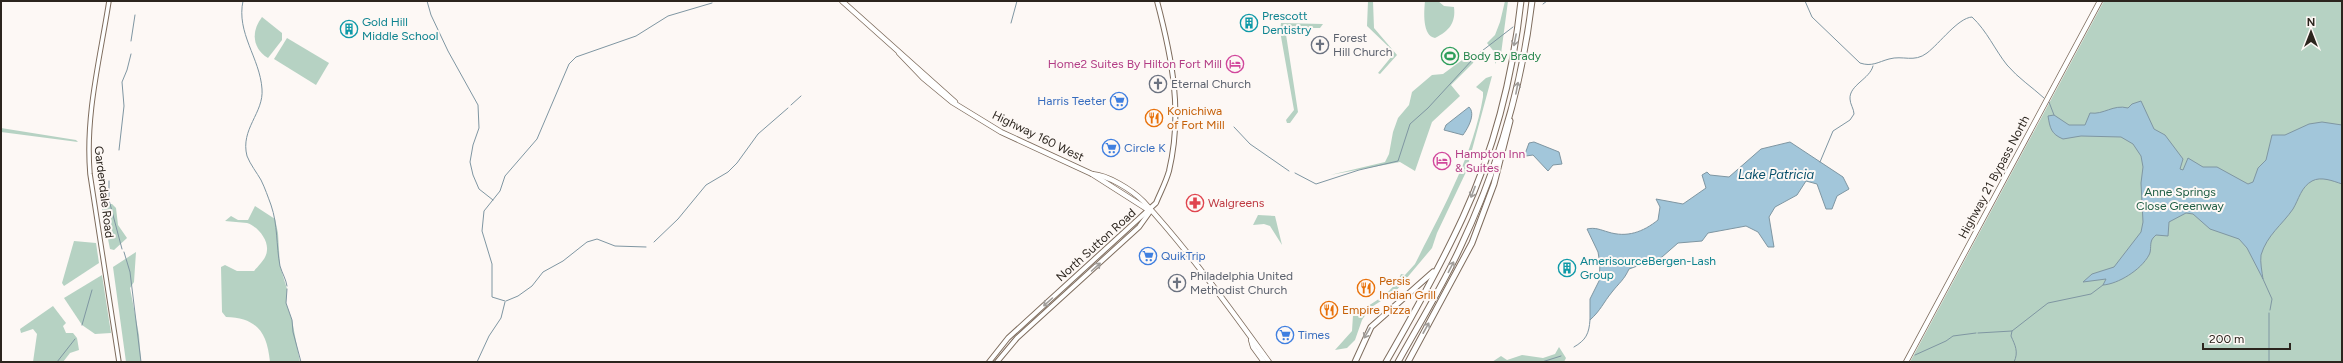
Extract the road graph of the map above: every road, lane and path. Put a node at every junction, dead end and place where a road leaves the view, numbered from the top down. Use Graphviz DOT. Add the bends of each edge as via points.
graph roads {
  1 [pos="109,1"];
  2 [pos="842,1"];
  3 [pos="1157,1"];
  4 [pos="1521,1"];
  5 [pos="1532,1"];
  6 [pos="2100,1"];
  7 [pos="1511,110"];
  8 [pos="1150,211"];
  9 [pos="1437,269"];
  10 [pos="1250,337"];
  11 [pos="119,362"];
  12 [pos="989,362"];
  13 [pos="997,362"];
  14 [pos="1264,362"];
  15 [pos="1269,362"];
  16 [pos="1355,362"];
  17 [pos="1386,362"];
  18 [pos="1398,362"];
  19 [pos="1408,362"];
  20 [pos="1906,362"];
  1 -- 11 [label="street, Gardendale Road" via="89,117 87,144"];
  2 -- 8 [label="main road, Highway 160 West" via="952,102 1001,132 1092,174"];
  3 -- 8 [label="main road" via="1172,57 1175,93 1173,150 1168,173"];
  4 -- 9 [label="highway, one-way" via="1505,92 1485,160 1463,217"];
  7 -- 5 [label="highway, one-way"];
  6 -- 20 [label="main road, Highway 21 Bypass North"];
  18 -- 7 [label="highway, one-way" via="1460,247 1482,198"];
  19 -- 7 [label="highway, one-way" via="1461,266 1478,229 1494,184 1509,129"];
  8 -- 10 [label="main road, Highway 160 West" via="1190,255"];
  8 -- 12 [label="main road, North Sutton Road, one-way" via="1008,338"];
  13 -- 8 [label="main road, North Sutton Road, one-way" via="1017,338 1139,227"];
  9 -- 16 [label="highway, one-way" via="1371,327"];
  9 -- 17 [label="highway"];
  10 -- 14 [label="main road, Highway 160 West" via="1253,347"];
  10 -- 15 [label="main road, Highway 160 West"];
}
